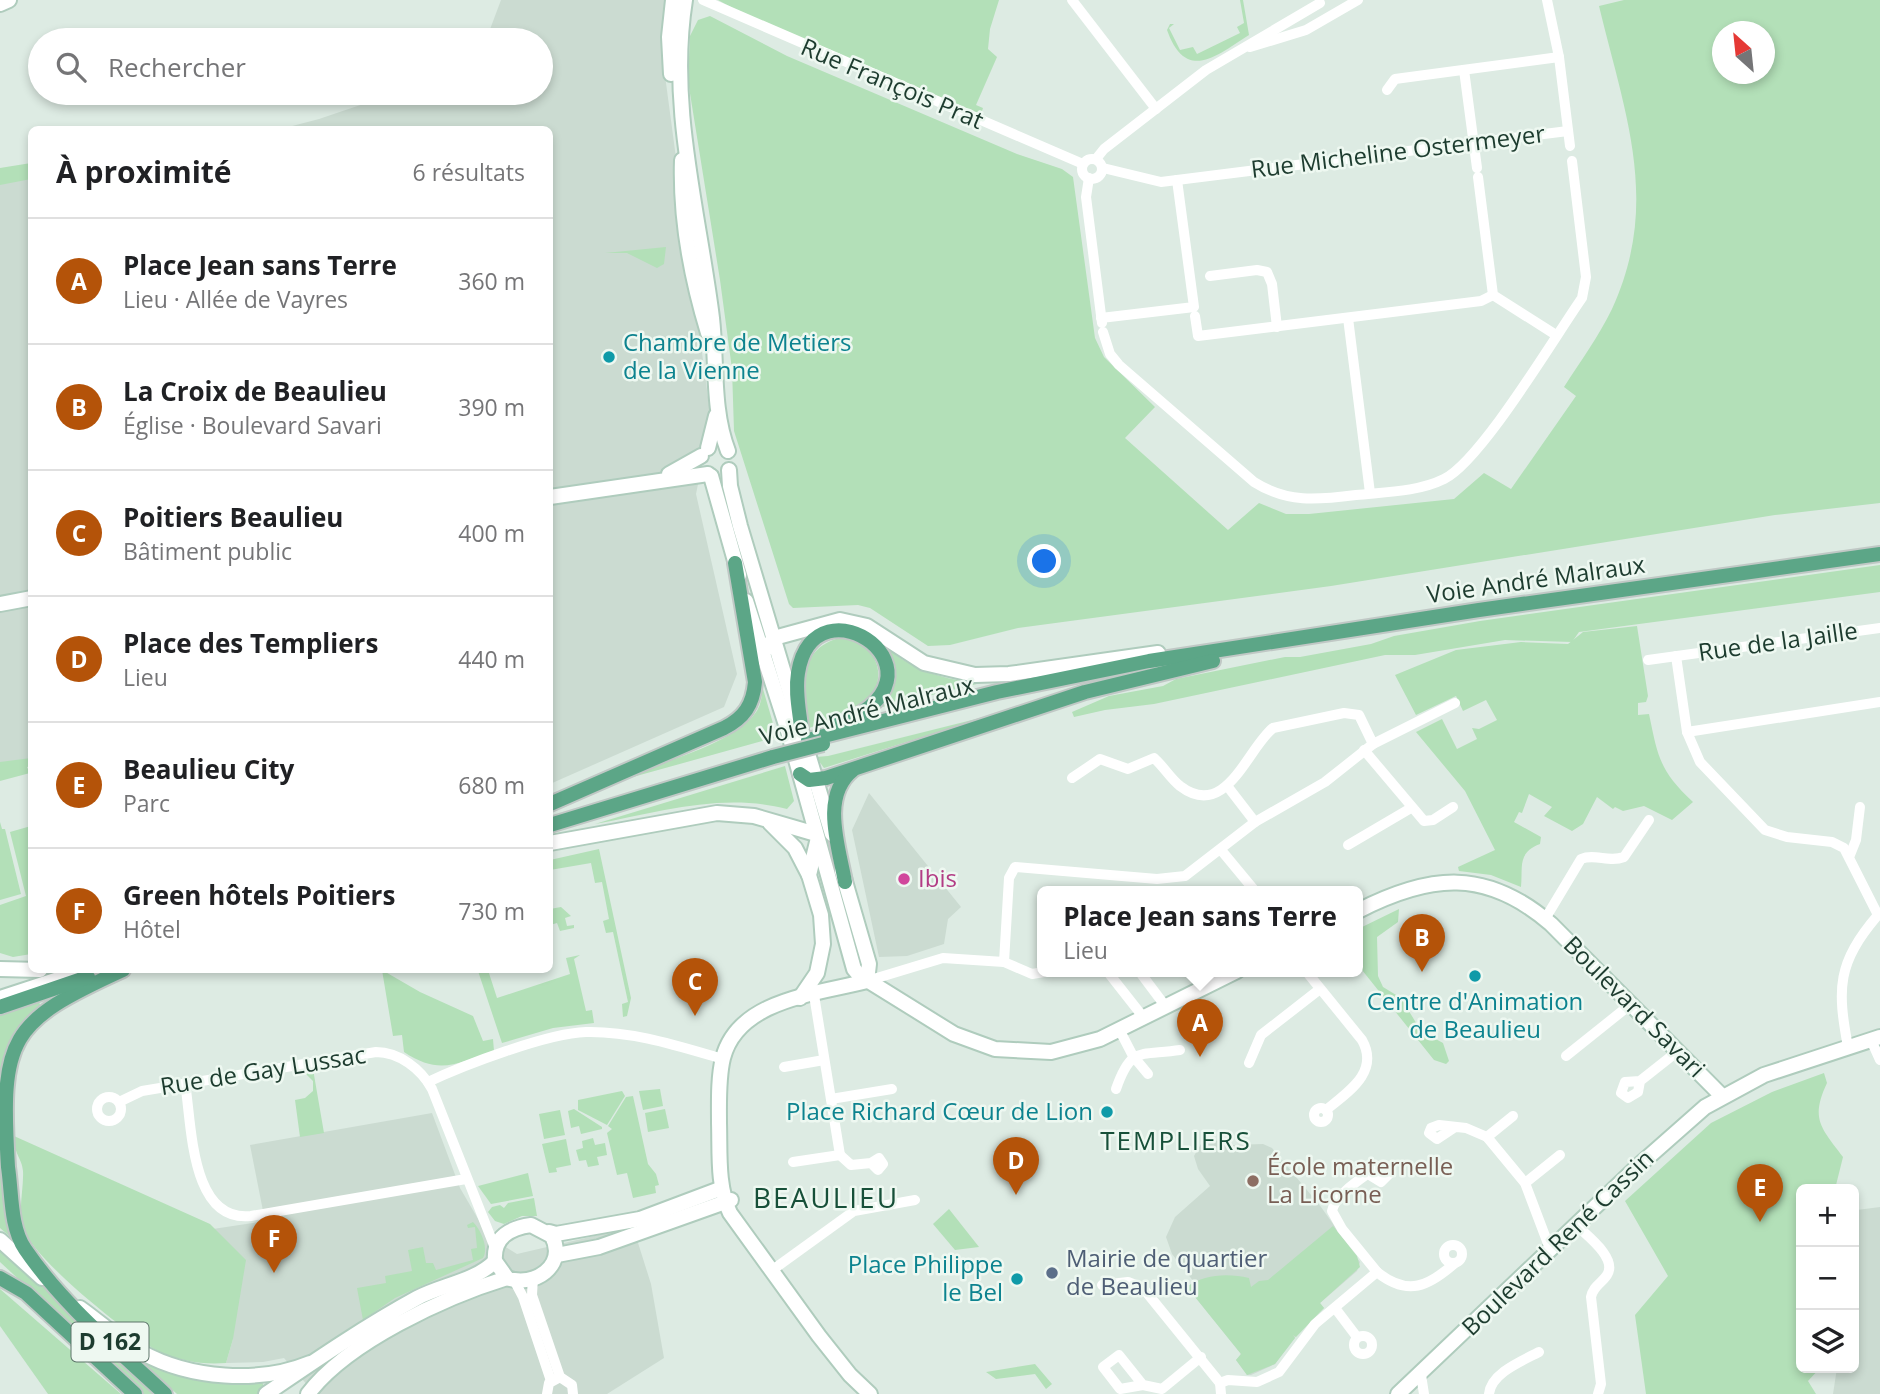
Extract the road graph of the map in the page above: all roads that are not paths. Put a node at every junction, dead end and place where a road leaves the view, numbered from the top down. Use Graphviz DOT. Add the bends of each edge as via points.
graph roads {
  1 [pos="9,0"];
  2 [pos="673,0"];
  3 [pos="685,0"];
  4 [pos="703,0"];
  5 [pos="1072,0"];
  6 [pos="1358,0"];
  7 [pos="1547,0"];
  8 [pos="1319,2"];
  9 [pos="0,4"];
  10 [pos="1322,22"];
  11 [pos="1238,50"];
  12 [pos="1559,58"];
  13 [pos="1464,70"];
  14 [pos="1387,90"];
  15 [pos="1156,108"];
  16 [pos="1569,131"];
  17 [pos="1474,144"];
  18 [pos="1570,146"];
  19 [pos="1096,159"];
  20 [pos="1572,161"];
  21 [pos="1083,164"];
  22 [pos="1103,169"];
  23 [pos="1089,178"];
  24 [pos="1177,180"];
  25 [pos="692,234"];
  26 [pos="1190,278"];
  27 [pos="1493,295"];
  28 [pos="1195,312"];
  29 [pos="1348,318"];
  30 [pos="1102,324"];
  31 [pos="1277,327"];
  32 [pos="1556,335"];
  33 [pos="716,361"];
  34 [pos="718,405"];
  35 [pos="728,451"];
  36 [pos="704,452"];
  37 [pos="729,470"];
  38 [pos="709,475"];
  39 [pos="609,488"];
  40 [pos="1370,494"];
  41 [pos="716,495"];
  42 [pos="553,497"];
  43 [pos="1880,554"];
  44 [pos="735,563"];
  45 [pos="28,599"];
  46 [pos="0,604"];
  47 [pos="1880,628"];
  48 [pos="774,638"];
  49 [pos="1289,641"];
  50 [pos="762,654"];
  51 [pos="1676,656"];
  52 [pos="1648,660"];
  53 [pos="1880,702"];
  54 [pos="1455,703"];
  55 [pos="1687,732"];
  56 [pos="814,736"];
  57 [pos="1368,747"];
  58 [pos="773,754"];
  59 [pos="857,767"];
  60 [pos="800,774"];
  61 [pos="1072,778"];
  62 [pos="817,780"];
  63 [pos="1228,788"];
  64 [pos="822,800"];
  65 [pos="553,803"];
  66 [pos="1453,807"];
  67 [pos="1860,807"];
  68 [pos="1411,808"];
  69 [pos="810,813"];
  70 [pos="553,816"];
  71 [pos="765,818"];
  72 [pos="1649,820"];
  73 [pos="1255,822"];
  74 [pos="553,824"];
  75 [pos="817,837"];
  76 [pos="553,842"];
  77 [pos="1348,845"];
  78 [pos="1221,850"];
  79 [pos="1850,855"];
  80 [pos="809,875"];
  81 [pos="845,882"];
  82 [pos="1250,886"];
  83 [pos="1363,908"];
  84 [pos="1879,915"];
  85 [pos="1545,919"];
  86 [pos="1004,962"];
  87 [pos="0,969"];
  88 [pos="28,970"];
  89 [pos="77,973"];
  90 [pos="102,973"];
  91 [pos="117,973"];
  92 [pos="1037,973"];
  93 [pos="1112,977"];
  94 [pos="1144,977"];
  95 [pos="1225,977"];
  96 [pos="1311,977"];
  97 [pos="867,981"];
  98 [pos="1320,989"];
  99 [pos="807,997"];
  100 [pos="0,998"];
  101 [pos="1631,1003"];
  102 [pos="0,1007"];
  103 [pos="1166,1007"];
  104 [pos="1143,1018"];
  105 [pos="1119,1030"];
  106 [pos="1875,1038"];
  107 [pos="1848,1047"];
  108 [pos="1180,1050"];
  109 [pos="1678,1051"];
  110 [pos="1133,1056"];
  111 [pos="1566,1056"];
  112 [pos="723,1059"];
  113 [pos="824,1060"];
  114 [pos="1880,1060"];
  115 [pos="1249,1063"];
  116 [pos="784,1067"];
  117 [pos="1148,1074"];
  118 [pos="1640,1081"];
  119 [pos="428,1082"];
  120 [pos="185,1083"];
  121 [pos="892,1089"];
  122 [pos="1116,1089"];
  123 [pos="1721,1097"];
  124 [pos="831,1099"];
  125 [pos="119,1102"];
  126 [pos="1326,1110"];
  127 [pos="1513,1115"];
  128 [pos="1455,1127"];
  129 [pos="1487,1137"];
  130 [pos="839,1155"];
  131 [pos="1560,1155"];
  132 [pos="793,1162"];
  133 [pos="871,1163"];
  134 [pos="1368,1174"];
  135 [pos="466,1179"];
  136 [pos="1525,1183"];
  137 [pos="725,1196"];
  138 [pos="915,1200"];
  139 [pos="488,1225"];
  140 [pos="1576,1225"];
  141 [pos="512,1230"];
  142 [pos="549,1233"];
  143 [pos="0,1240"];
  144 [pos="1550,1249"];
  145 [pos="495,1254"];
  146 [pos="556,1255"];
  147 [pos="1455,1263"];
  148 [pos="0,1268"];
  149 [pos="771,1271"];
  150 [pos="1377,1272"];
  151 [pos="533,1277"];
  152 [pos="0,1278"];
  153 [pos="510,1279"];
  154 [pos="1102,1285"];
  155 [pos="56,1290"];
  156 [pos="26,1293"];
  157 [pos="1335,1308"];
  158 [pos="419,1314"];
  159 [pos="1357,1337"];
  160 [pos="1539,1352"];
  161 [pos="1201,1357"];
  162 [pos="310,1363"];
  163 [pos="264,1374"];
  164 [pos="1420,1375"];
  165 [pos="556,1379"];
  166 [pos="1143,1385"];
  167 [pos="1220,1389"];
  168 [pos="273,1393"];
  169 [pos="135,1394"];
  170 [pos="165,1394"];
  171 [pos="308,1394"];
  172 [pos="547,1394"];
  173 [pos="573,1394"];
  174 [pos="870,1394"];
  175 [pos="1402,1394"];
  176 [pos="1424,1394"];
  177 [pos="1489,1394"];
  178 [pos="1598,1394"];
  1 -- 9 [label="street"];
  2 -- 25 [label="street" via="669,54 682,150 681,188"];
  3 -- 25 [label="street" via="679,84"];
  4 -- 21 [label="street, Rue François Prat"];
  5 -- 15 [label="street"];
  6 -- 10 [label="street"];
  7 -- 12 [label="street, Rue Micheline Ostermeyer"];
  8 -- 10 [label="street"];
  8 -- 11 [label="street"];
  10 -- 11 [label="street"];
  11 -- 15 [label="street"];
  12 -- 13 [label="street"];
  12 -- 16 [label="street, Rue Micheline Ostermeyer"];
  13 -- 14 [label="street" via="1395,79"];
  13 -- 17 [label="street"];
  15 -- 19 [label="street"];
  16 -- 17 [label="street, Rue Micheline Ostermeyer"];
  16 -- 18 [label="street"];
  17 -- 24 [label="street, Rue Micheline Ostermeyer"];
  17 -- 27 [label="street"];
  19 -- 21 [label="street"];
  19 -- 22 [label="street"];
  20 -- 32 [label="street" via="1586,288"];
  21 -- 23 [label="street" via="1082,171"];
  22 -- 23 [label="street" via="1098,177"];
  22 -- 24 [label="street, Rue Micheline Ostermeyer" via="1149,181"];
  23 -- 30 [label="street" via="1086,197"];
  24 -- 26 [label="street"];
  25 -- 33 [label="street" via="713,324"];
  25 -- 33 [label="street" via="695,293"];
  26 -- 28 [label="street"];
  26 -- 31 [label="street" via="1267,272"];
  27 -- 29 [label="street" via="1481,301"];
  27 -- 32 [label="street"];
  28 -- 30 [label="street"];
  28 -- 31 [label="street" via="1198,336"];
  29 -- 31 [label="street"];
  29 -- 40 [label="street"];
  30 -- 40 [label="street" via="1110,354 1119,365 1254,482 1294,500"];
  32 -- 40 [label="street" via="1458,471 1423,486"];
  33 -- 34 [label="street"];
  34 -- 35 [label="street"];
  34 -- 36 [label="street"];
  35 -- 36 [label="street" via="718,446"];
  35 -- 37 [label="street" via="732,459"];
  36 -- 38 [label="street" via="701,464"];
  36 -- 39 [label="street" via="672,474"];
  37 -- 38 [label="street" via="722,476"];
  37 -- 48 [label="street" via="732,497"];
  38 -- 39 [label="street"];
  38 -- 41 [label="street"];
  39 -- 41 [label="street" via="690,481"];
  39 -- 42 [label="street"];
  41 -- 44 [label="street"];
  43 -- 49 [label="main road, Voie André Malraux"];
  44 -- 50 [label="street"];
  44 -- 65 [label="main road" via="755,682 747,711 724,728"];
  45 -- 46 [label="street"];
  47 -- 51 [label="street, Rue de la Jaille"];
  48 -- 49 [label="street" via="850,621 867,626 923,663 983,676"];
  48 -- 50 [label="street"];
  48 -- 56 [label="street"];
  49 -- 56 [label="main road, Voie André Malraux" via="1199,655"];
  49 -- 59 [label="main road" via="1085,692"];
  50 -- 60 [label="street"];
  51 -- 52 [label="street, Rue de la Jaille"];
  51 -- 55 [label="street, Rue de la Jaille"];
  53 -- 55 [label="street"];
  54 -- 57 [label="street"];
  55 -- 79 [label="street, Rue de la Jaille" via="1700,762 1765,831 1832,842"];
  56 -- 56 [label="main road" via="796,687 804,655 823,634 859,633 874,643 883,657 887,670 883,692 867,710"];
  56 -- 58 [label="main road, Voie André Malraux, bridge"];
  56 -- 62 [label="street"];
  57 -- 63 [label="street" via="1359,715 1353,712 1282,724 1265,735"];
  57 -- 68 [label="street"];
  57 -- 73 [label="street" via="1325,782"];
  58 -- 70 [label="main road, Voie André Malraux"];
  58 -- 74 [label="main road, Voie André Malraux"];
  59 -- 62 [label="main road"];
  59 -- 81 [label="main road" via="844,778 835,798"];
  60 -- 62 [label="main road"];
  60 -- 69 [label="street"];
  61 -- 63 [label="street" via="1097,759 1128,769 1154,758 1189,791 1209,793"];
  62 -- 64 [label="street"];
  63 -- 73 [label="street"];
  64 -- 69 [label="street"];
  64 -- 81 [label="street"];
  66 -- 68 [label="street" via="1427,821"];
  67 -- 79 [label="street"];
  68 -- 77 [label="street"];
  69 -- 71 [label="street" via="788,819"];
  69 -- 75 [label="street"];
  71 -- 75 [label="street"];
  71 -- 76 [label="street" via="717,813"];
  71 -- 80 [label="street" via="786,837"];
  72 -- 85 [label="street, Boulevard Savari" via="1624,858 1581,859"];
  73 -- 78 [label="street"];
  75 -- 80 [label="street"];
  75 -- 97 [label="street" via="854,969"];
  78 -- 82 [label="street"];
  78 -- 86 [label="street" via="1191,873 1170,879 1015,867 1009,878"];
  79 -- 84 [label="street"];
  80 -- 99 [label="street" via="821,915 823,944"];
  81 -- 97 [label="street" via="869,964"];
  83 -- 85 [label="street, Boulevard Savari" via="1418,885 1461,882 1507,894"];
  84 -- 107 [label="street" via="1864,932 1841,977"];
  85 -- 101 [label="street, Boulevard Savari"];
  86 -- 92 [label="street"];
  86 -- 97 [label="street" via="943,958"];
  87 -- 88 [label="street"];
  89 -- 100 [label="street"];
  90 -- 102 [label="main road"];
  91 -- 155 [label="main road" via="56,1001 36,1016 20,1034 4,1074 1,1095 16,1228 24,1248"];
  93 -- 104 [label="street"];
  94 -- 103 [label="street"];
  95 -- 103 [label="street"];
  96 -- 98 [label="street"];
  97 -- 99 [label="street"];
  97 -- 105 [label="street" via="954,1034 995,1049 1063,1050"];
  98 -- 115 [label="street" via="1261,1035"];
  98 -- 126 [label="street" via="1367,1051 1362,1079"];
  99 -- 112 [label="street" via="750,1018 735,1033"];
  99 -- 113 [label="street"];
  101 -- 109 [label="street, Boulevard Savari"];
  101 -- 111 [label="street"];
  103 -- 104 [label="street"];
  104 -- 105 [label="street"];
  105 -- 110 [label="street"];
  106 -- 107 [label="street, Boulevard René Cassin"];
  106 -- 114 [label="street"];
  107 -- 123 [label="street, Boulevard René Cassin" via="1764,1075"];
  108 -- 110 [label="street"];
  109 -- 118 [label="street"];
  109 -- 123 [label="street, Boulevard Savari"];
  110 -- 117 [label="street"];
  110 -- 122 [label="street"];
  112 -- 119 [label="street" via="636,1037 583,1032 503,1054"];
  112 -- 137 [label="street" via="715,1140"];
  113 -- 116 [label="street"];
  113 -- 124 [label="street"];
  119 -- 120 [label="street, Rue de Gay Lussac" via="400,1058 380,1052"];
  119 -- 135 [label="street"];
  120 -- 125 [label="street, Rue de Gay Lussac" via="142,1090"];
  120 -- 135 [label="street" via="203,1187 216,1206 231,1215 251,1216"];
  121 -- 124 [label="street"];
  123 -- 140 [label="street, Boulevard René Cassin" via="1684,1123"];
  124 -- 130 [label="street"];
  127 -- 129 [label="street"];
  128 -- 129 [label="street"];
  129 -- 136 [label="street"];
  130 -- 132 [label="street"];
  130 -- 133 [label="street" via="848,1165"];
  131 -- 136 [label="street"];
  134 -- 150 [label="street" via="1332,1209"];
  135 -- 139 [label="street"];
  136 -- 144 [label="street"];
  137 -- 142 [label="street" via="640,1219"];
  137 -- 146 [label="street" via="599,1247"];
  137 -- 149 [label="street"];
  138 -- 149 [label="street" via="854,1211"];
  139 -- 141 [label="street"];
  139 -- 145 [label="street"];
  140 -- 144 [label="street, Boulevard René Cassin"];
  140 -- 178 [label="street" via="1609,1264 1591,1297 1601,1384"];
  141 -- 142 [label="street" via="531,1225"];
  141 -- 145 [label="street" via="502,1236"];
  142 -- 146 [label="street"];
  143 -- 155 [label="street, D 162"];
  144 -- 164 [label="street, Boulevard René Cassin"];
  145 -- 153 [label="street"];
  145 -- 162 [label="street" via="480,1272 408,1303"];
  146 -- 151 [label="street" via="551,1268"];
  147 -- 150 [label="street" via="1432,1282 1417,1287 1393,1282"];
  148 -- 156 [label="street, D 162"];
  149 -- 174 [label="street" via="840,1363"];
  150 -- 157 [label="street"];
  151 -- 153 [label="street"];
  151 -- 165 [label="street" via="532,1294"];
  152 -- 156 [label="main road"];
  153 -- 158 [label="street" via="450,1298"];
  153 -- 165 [label="street" via="523,1297"];
  154 -- 161 [label="street" via="1139,1285"];
  155 -- 163 [label="street" via="138,1351 162,1363 199,1372"];
  155 -- 170 [label="main road, D 162"];
  156 -- 169 [label="main road, D 162"];
  157 -- 159 [label="street"];
  157 -- 167 [label="street" via="1315,1324 1276,1374 1256,1382 1228,1380"];
  158 -- 168 [label="street" via="334,1356"];
  158 -- 171 [label="street" via="336,1365"];
  160 -- 177 [label="street" via="1509,1368"];
  161 -- 166 [label="street" via="1164,1388"];
  161 -- 167 [label="street"];
  162 -- 163 [label="street"];
  162 -- 168 [label="street"];
  163 -- 168 [label="street"];
  164 -- 175 [label="street, Boulevard René Cassin"];
  164 -- 176 [label="street"];
  165 -- 172 [label="street"];
  165 -- 173 [label="street" via="571,1383"];
}
